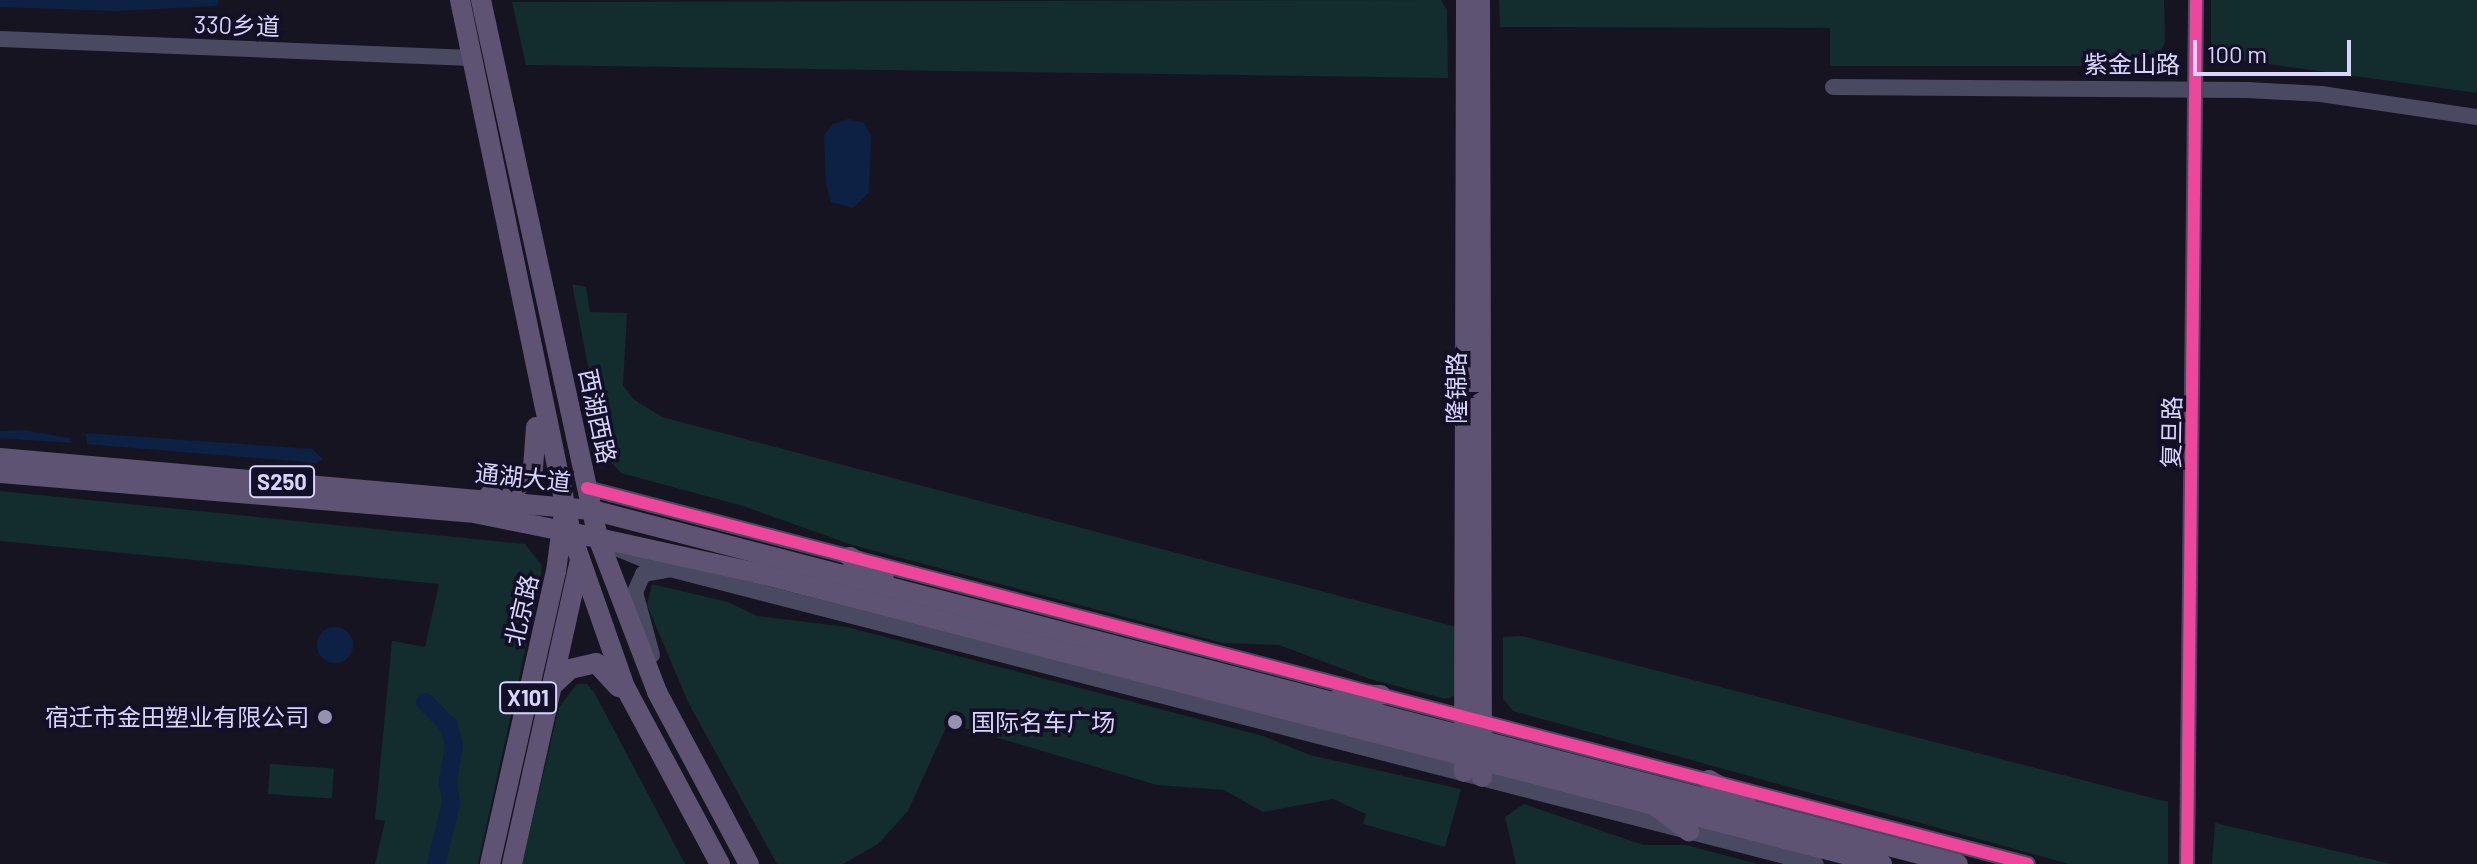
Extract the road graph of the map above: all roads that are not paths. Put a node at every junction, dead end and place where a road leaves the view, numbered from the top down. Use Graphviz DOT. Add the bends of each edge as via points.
graph roads {
  1 [pos="1466,0"];
  2 [pos="1480,0"];
  3 [pos="2196,0"];
  4 [pos="472,8"];
  5 [pos="1473,24"];
  6 [pos="0,39"];
  7 [pos="472,58"];
  8 [pos="1833,87"];
  9 [pos="2197,88"];
  10 [pos="2477,117"];
  11 [pos="516,281"];
  12 [pos="0,458"];
  13 [pos="0,473"];
  14 [pos="587,488"];
  15 [pos="467,497"];
  16 [pos="565,507"];
  17 [pos="592,510"];
  18 [pos="566,532"];
  19 [pos="598,538"];
  20 [pos="850,557"];
  21 [pos="580,558"];
  22 [pos="670,569"];
  23 [pos="909,590"];
  24 [pos="920,615"];
  25 [pos="957,640"];
  26 [pos="553,685"];
  27 [pos="657,692"];
  28 [pos="1310,694"];
  29 [pos="1381,695"];
  30 [pos="641,718"];
  31 [pos="1474,747"];
  32 [pos="1709,780"];
  33 [pos="1649,801"];
  34 [pos="1769,815"];
  35 [pos="1689,831"];
  36 [pos="490,864"];
  37 [pos="512,864"];
  38 [pos="720,864"];
  39 [pos="749,864"];
  40 [pos="1816,864"];
  41 [pos="1882,864"];
  42 [pos="1958,864"];
  43 [pos="2028,864"];
  44 [pos="2187,864"];
  1 -- 5 [label="main road, 隆锦路"];
  2 -- 5 [label="main road, 隆锦路"];
  3 -- 9 [label="street, 复旦路"];
  4 -- 7 [label="main road, 西湖西路"];
  4 -- 14 [label="main road, 西湖西路"];
  5 -- 31 [label="main road, 隆锦路"];
  6 -- 7 [label="street, 330乡道"];
  7 -- 11 [label="main road, 西湖西路"];
  8 -- 9 [label="street, 紫金山路"];
  9 -- 10 [label="street, 紫金山路" via="2321,94"];
  9 -- 44 [label="street, 复旦路"];
  11 -- 15 [label="main road" via="517,321 538,454 517,487"];
  11 -- 16 [label="main road, 西湖西路"];
  12 -- 15 [label="main road, 通湖大道 / S250"];
  13 -- 18 [label="main road, 通湖大道 / S250" via="469,512"];
  14 -- 17 [label="main road, 西湖西路"];
  14 -- 20 [label="street"];
  15 -- 16 [label="main road, 通湖大道 / S250"];
  16 -- 17 [label="main road, 通湖大道"];
  16 -- 18 [label="main road, 西湖西路"];
  17 -- 19 [label="main road, 西湖西路"];
  17 -- 23 [label="main road, 通湖大道"];
  18 -- 19 [label="main road, 通湖大道 / S250"];
  18 -- 21 [label="main road, 西湖西路"];
  18 -- 36 [label="main road, 北京路 / X101"];
  19 -- 21 [label="main road, 北京路 / X101"];
  19 -- 22 [label="street"];
  19 -- 24 [label="main road, 通湖大道"];
  19 -- 27 [label="main road, 西湖西路"];
  20 -- 23 [label="main road"];
  20 -- 29 [label="street"];
  21 -- 26 [label="main road, 北京路 / X101"];
  21 -- 30 [label="main road, 西湖西路"];
  22 -- 25 [label="street"];
  22 -- 27 [label="street" via="643,574 635,592"];
  23 -- 28 [label="main road, 通湖大道"];
  24 -- 25 [label="main road"];
  24 -- 31 [label="main road, 通湖大道"];
  25 -- 31 [label="street"];
  26 -- 30 [label="main road" via="570,669 602,665"];
  26 -- 37 [label="main road, 北京路 / X101"];
  27 -- 39 [label="main road, 西湖西路"];
  28 -- 29 [label="main road"];
  28 -- 31 [label="main road, 通湖大道"];
  29 -- 31 [label="street"];
  30 -- 38 [label="main road, 西湖西路"];
  31 -- 32 [label="street"];
  31 -- 33 [label="main road, 通湖大道"];
  31 -- 34 [label="main road, 通湖大道"];
  31 -- 35 [label="street"];
  32 -- 34 [label="main road"];
  32 -- 43 [label="street"];
  33 -- 35 [label="main road"];
  33 -- 41 [label="main road, 通湖大道"];
  34 -- 42 [label="main road, 通湖大道"];
  35 -- 40 [label="street"];
}
